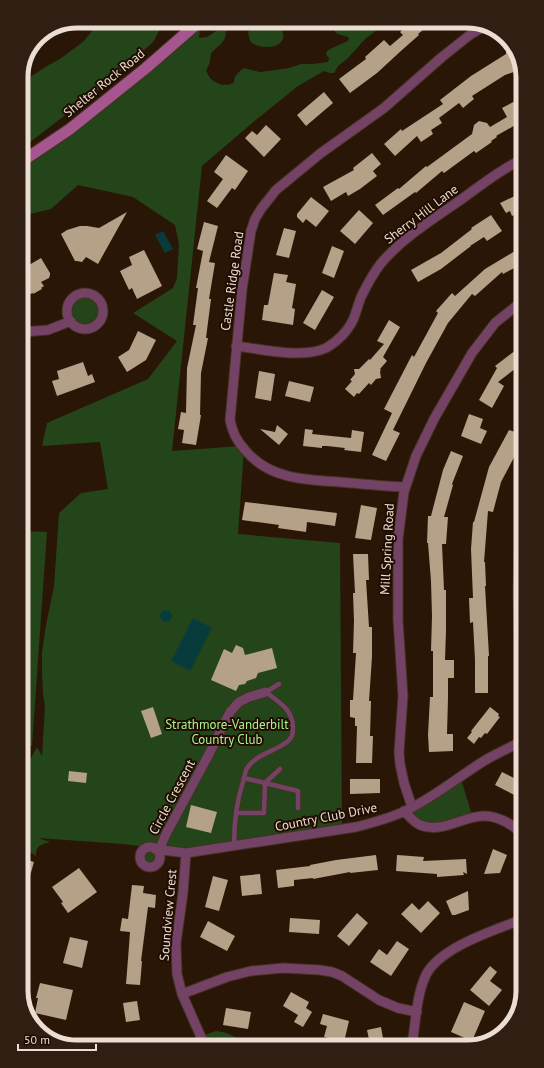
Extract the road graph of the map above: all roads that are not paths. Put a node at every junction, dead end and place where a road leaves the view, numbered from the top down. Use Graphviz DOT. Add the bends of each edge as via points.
graph roads {
  1 [pos="192,28"];
  2 [pos="479,30"];
  3 [pos="28,158"];
  4 [pos="516,163"];
  5 [pos="516,307"];
  6 [pos="71,321"];
  7 [pos="28,332"];
  8 [pos="236,346"];
  9 [pos="405,487"];
  10 [pos="279,684"];
  11 [pos="266,692"];
  12 [pos="516,744"];
  13 [pos="280,769"];
  14 [pos="244,778"];
  15 [pos="265,783"];
  16 [pos="298,808"];
  17 [pos="408,809"];
  18 [pos="236,813"];
  19 [pos="516,828"];
  20 [pos="234,846"];
  21 [pos="186,853"];
  22 [pos="516,922"];
  23 [pos="182,994"];
  24 [pos="417,1012"];
  25 [pos="202,1040"];
  26 [pos="413,1040"];
  1 -- 3 [label="main road, Shelter Rock Road" via="70,129"];
  2 -- 8 [label="street, Castle Ridge Road" via="442,57 384,108 321,153 276,190 261,209 251,231"];
  4 -- 8 [label="street, Sherry Hill Lane" via="417,230 392,252 371,278 353,319 336,342 325,348 291,353"];
  5 -- 9 [label="street, Mill Spring Road" via="495,323 472,353 434,419 416,456"];
  6 -- 7 [label="street" via="48,330"];
  8 -- 9 [label="street, Castle Ridge Road" via="230,420 237,441 251,458 270,470 288,476"];
  9 -- 17 [label="street, Mill Spring Road" via="398,539 398,620 403,696 399,757"];
  10 -- 11 [label="lane"];
  11 -- 14 [label="lane" via="288,709 292,720 292,736 257,758 246,770"];
  11 -- 21 [label="street, Circle Crescent" via="239,702 230,712 157,849"];
  12 -- 17 [label="street, Country Club Drive"];
  13 -- 15 [label="lane"];
  14 -- 15 [label="lane"];
  14 -- 18 [label="lane"];
  15 -- 16 [label="lane" via="298,791"];
  15 -- 18 [label="lane" via="264,813"];
  17 -- 19 [label="street, Mill Spring Road" via="414,821 427,827 438,827 484,816 509,823"];
  17 -- 20 [label="street, Country Club Drive" via="378,822 356,827"];
  18 -- 20 [label="lane"];
  20 -- 21 [label="street, Country Club Drive"];
  21 -- 23 [label="street, Soundview Crest" via="176,943 177,974"];
  22 -- 24 [label="street" via="467,942 443,956 425,977"];
  23 -- 24 [label="street" via="251,971 283,968 320,970 342,976 379,1000"];
  23 -- 25 [label="street, Soundview Crest"];
  24 -- 26 [label="street"];
}
